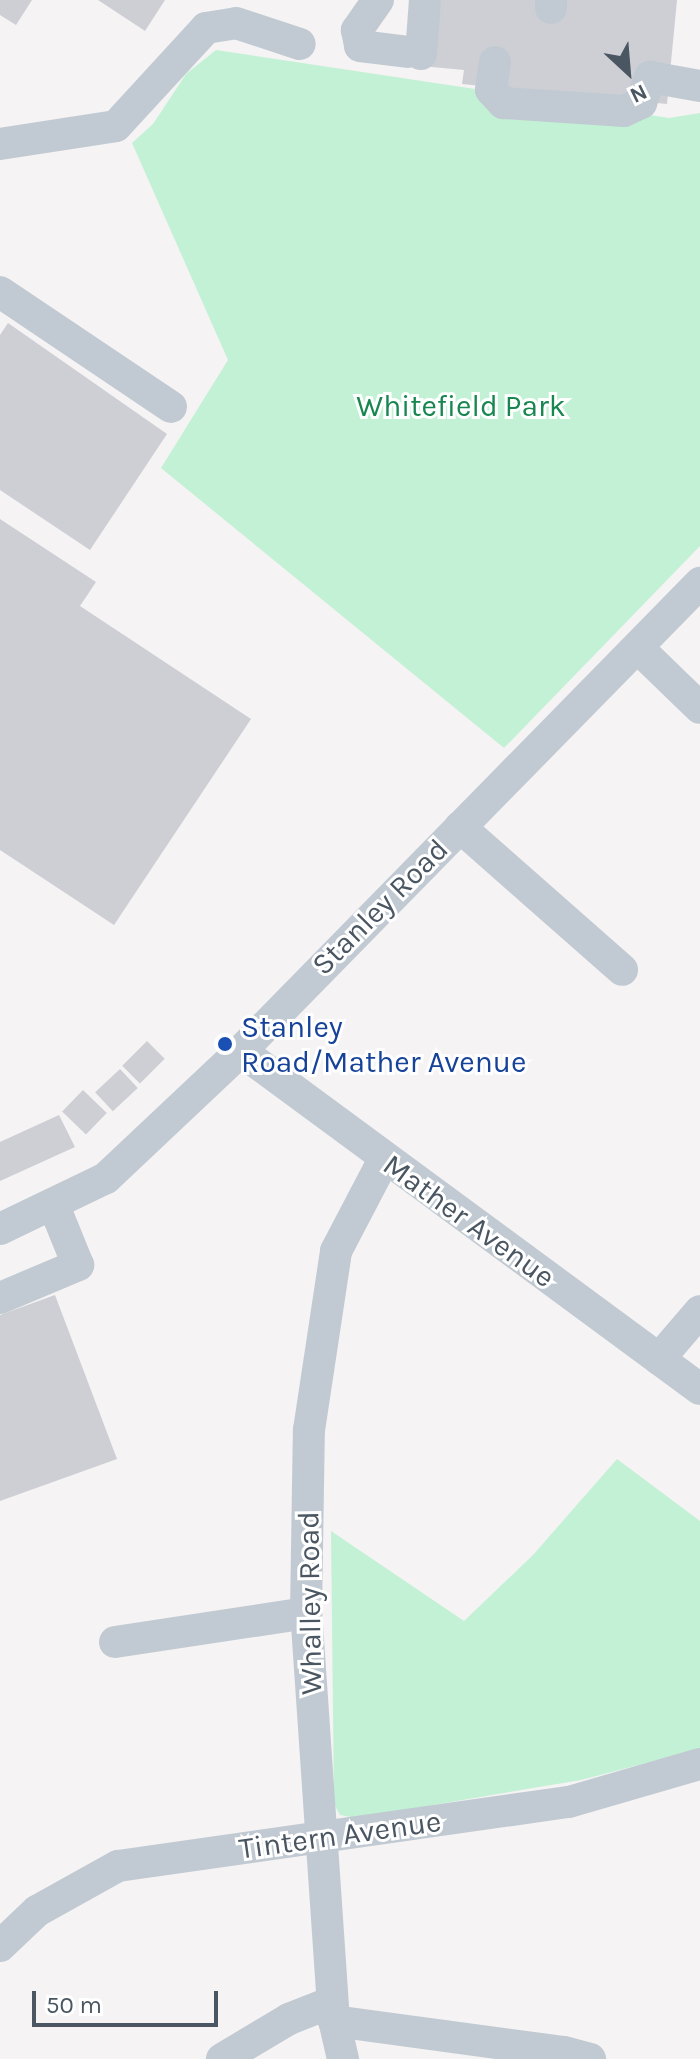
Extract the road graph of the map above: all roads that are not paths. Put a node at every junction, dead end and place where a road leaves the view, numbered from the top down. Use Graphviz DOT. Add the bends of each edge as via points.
graph roads {
  1 [pos="378,0"];
  2 [pos="425,0"];
  3 [pos="300,44"];
  4 [pos="495,62"];
  5 [pos="700,86"];
  6 [pos="0,144"];
  7 [pos="0,292"];
  8 [pos="171,407"];
  9 [pos="700,583"];
  10 [pos="638,648"];
  11 [pos="700,707"];
  12 [pos="460,827"];
  13 [pos="622,970"];
  14 [pos="241,1051"];
  15 [pos="384,1159"];
  16 [pos="54,1206"];
  17 [pos="0,1229"];
  18 [pos="0,1298"];
  19 [pos="700,1311"];
  20 [pos="659,1359"];
  21 [pos="700,1389"];
  22 [pos="306,1613"];
  23 [pos="115,1642"];
  24 [pos="700,1764"];
  25 [pos="320,1838"];
  26 [pos="0,1946"];
  27 [pos="333,2011"];
  28 [pos="222,2059"];
  29 [pos="343,2059"];
  30 [pos="590,2059"];
  1 -- 2 [label="street" via="357,30 360,46 415,53"];
  3 -- 6 [label="street" via="236,23 206,28 116,126"];
  4 -- 5 [label="street" via="491,90 503,103 624,111 641,103 650,77"];
  7 -- 8 [label="street"];
  9 -- 10 [label="street, Stanley Road"];
  10 -- 11 [label="street"];
  10 -- 12 [label="street, Stanley Road"];
  12 -- 13 [label="street"];
  12 -- 14 [label="street, Stanley Road"];
  14 -- 15 [label="street, Mather Avenue"];
  14 -- 16 [label="street, Stanley Road" via="106,1178"];
  15 -- 20 [label="street, Mather Avenue"];
  15 -- 22 [label="street, Whalley Road" via="336,1251 309,1430"];
  16 -- 17 [label="street, Stanley Road"];
  16 -- 18 [label="street" via="78,1265"];
  19 -- 20 [label="street"];
  20 -- 21 [label="street, Mather Avenue"];
  22 -- 23 [label="street"];
  22 -- 25 [label="street, Whalley Road"];
  24 -- 25 [label="street, Tintern Avenue" via="569,1802"];
  25 -- 26 [label="street, Tintern Avenue" via="118,1866 37,1911"];
  25 -- 27 [label="street, Whalley Road"];
  27 -- 28 [label="street" via="289,2019"];
  27 -- 29 [label="street, Whalley Road"];
  27 -- 30 [label="street"];
}
